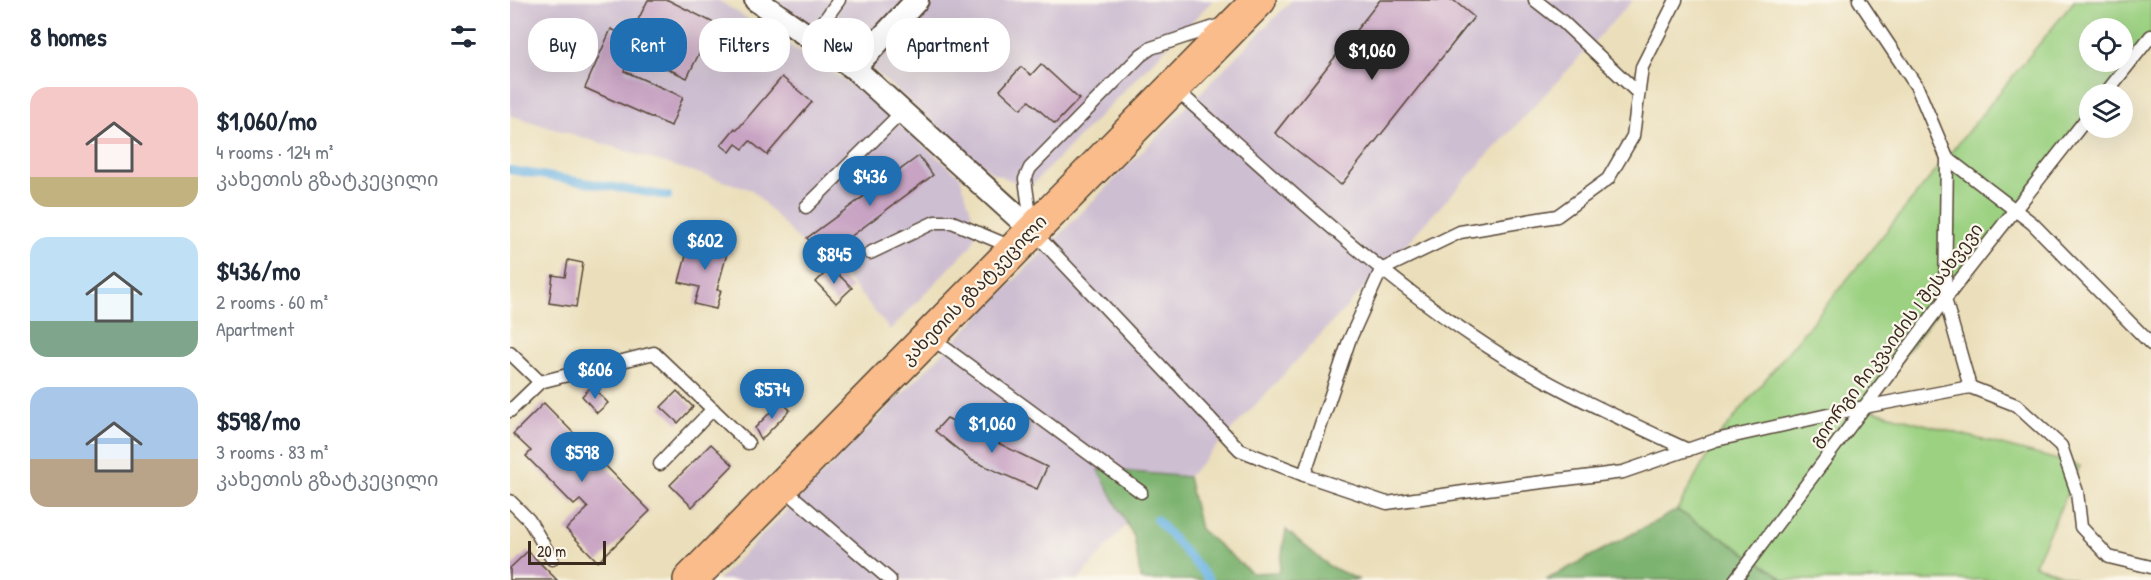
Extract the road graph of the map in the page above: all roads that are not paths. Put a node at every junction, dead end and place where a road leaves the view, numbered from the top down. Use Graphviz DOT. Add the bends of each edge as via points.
graph roads {
  1 [pos="756,0"];
  2 [pos="839,0"];
  3 [pos="917,0"];
  4 [pos="1535,0"];
  5 [pos="1676,0"];
  6 [pos="1859,0"];
  7 [pos="1251,9"];
  8 [pos="826,18"];
  9 [pos="802,33"];
  10 [pos="2151,36"];
  11 [pos="874,46"];
  12 [pos="858,72"];
  13 [pos="2113,84"];
  14 [pos="1173,87"];
  15 [pos="1638,93"];
  16 [pos="902,112"];
  17 [pos="2079,128"];
  18 [pos="1947,158"];
  19 [pos="806,207"];
  20 [pos="2015,209"];
  21 [pos="1024,239"];
  22 [pos="870,253"];
  23 [pos="1381,270"];
  24 [pos="1945,299"];
  25 [pos="929,336"];
  26 [pos="2151,344"];
  27 [pos="510,353"];
  28 [pos="540,382"];
  29 [pos="1970,387"];
  30 [pos="1864,408"];
  31 [pos="713,409"];
  32 [pos="510,411"];
  33 [pos="748,443"];
  34 [pos="1688,450"];
  35 [pos="660,464"];
  36 [pos="1304,475"];
  37 [pos="781,487"];
  38 [pos="1141,492"];
  39 [pos="510,501"];
  40 [pos="552,559"];
  41 [pos="2151,567"];
  42 [pos="690,580"];
  43 [pos="890,580"];
  44 [pos="1735,580"];
  1 -- 9 [label="street"];
  2 -- 8 [label="lane"];
  3 -- 11 [label="street"];
  4 -- 15 [label="lane"];
  5 -- 15 [label="lane" via="1642,67"];
  6 -- 18 [label="lane" via="1917,87"];
  7 -- 14 [label="highway, კახეთის გზატკეცილი"];
  7 -- 21 [label="lane" via="1141,55 1030,168 1025,179"];
  10 -- 13 [label="lane"];
  12 -- 16 [label="street"];
  14 -- 21 [label="highway, კახეთის გზატკეცილი"];
  14 -- 23 [label="lane"];
  15 -- 23 [label="lane" via="1633,136 1608,179 1557,216 1460,232"];
  16 -- 19 [label="lane"];
  16 -- 21 [label="street"];
  17 -- 20 [label="lane, გიორგი ჩიკვაიძის I შესახვევი"];
  18 -- 20 [label="lane"];
  18 -- 24 [label="lane"];
  20 -- 24 [label="lane, გიორგი ჩიკვაიძის I შესახვევი"];
  20 -- 26 [label="lane"];
  21 -- 22 [label="lane" via="952,222 935,222"];
  21 -- 25 [label="highway, კახეთის გზატკეცილი"];
  21 -- 36 [label="lane" via="1240,450"];
  23 -- 34 [label="lane" via="1476,339 1572,396"];
  23 -- 36 [label="lane" via="1349,341"];
  24 -- 29 [label="lane"];
  24 -- 30 [label="lane, გიორგი ჩიკვაიძის I შესახვევი"];
  25 -- 37 [label="highway, კახეთის გზატკეცილი"];
  25 -- 38 [label="lane"];
  27 -- 28 [label="lane"];
  28 -- 31 [label="lane" via="654,353"];
  28 -- 32 [label="lane"];
  29 -- 30 [label="lane"];
  29 -- 41 [label="lane" via="2016,405 2061,446 2077,492 2081,527 2109,557"];
  30 -- 34 [label="lane" via="1716,440"];
  30 -- 44 [label="lane, გიორგი ჩიკვაიძის I შესახვევი"];
  31 -- 33 [label="lane"];
  31 -- 35 [label="lane"];
  34 -- 36 [label="lane" via="1623,472 1387,503"];
  37 -- 42 [label="highway, კახეთის გზატკეცილი"];
  37 -- 43 [label="lane"];
  39 -- 40 [label="lane" via="529,520"];
}
